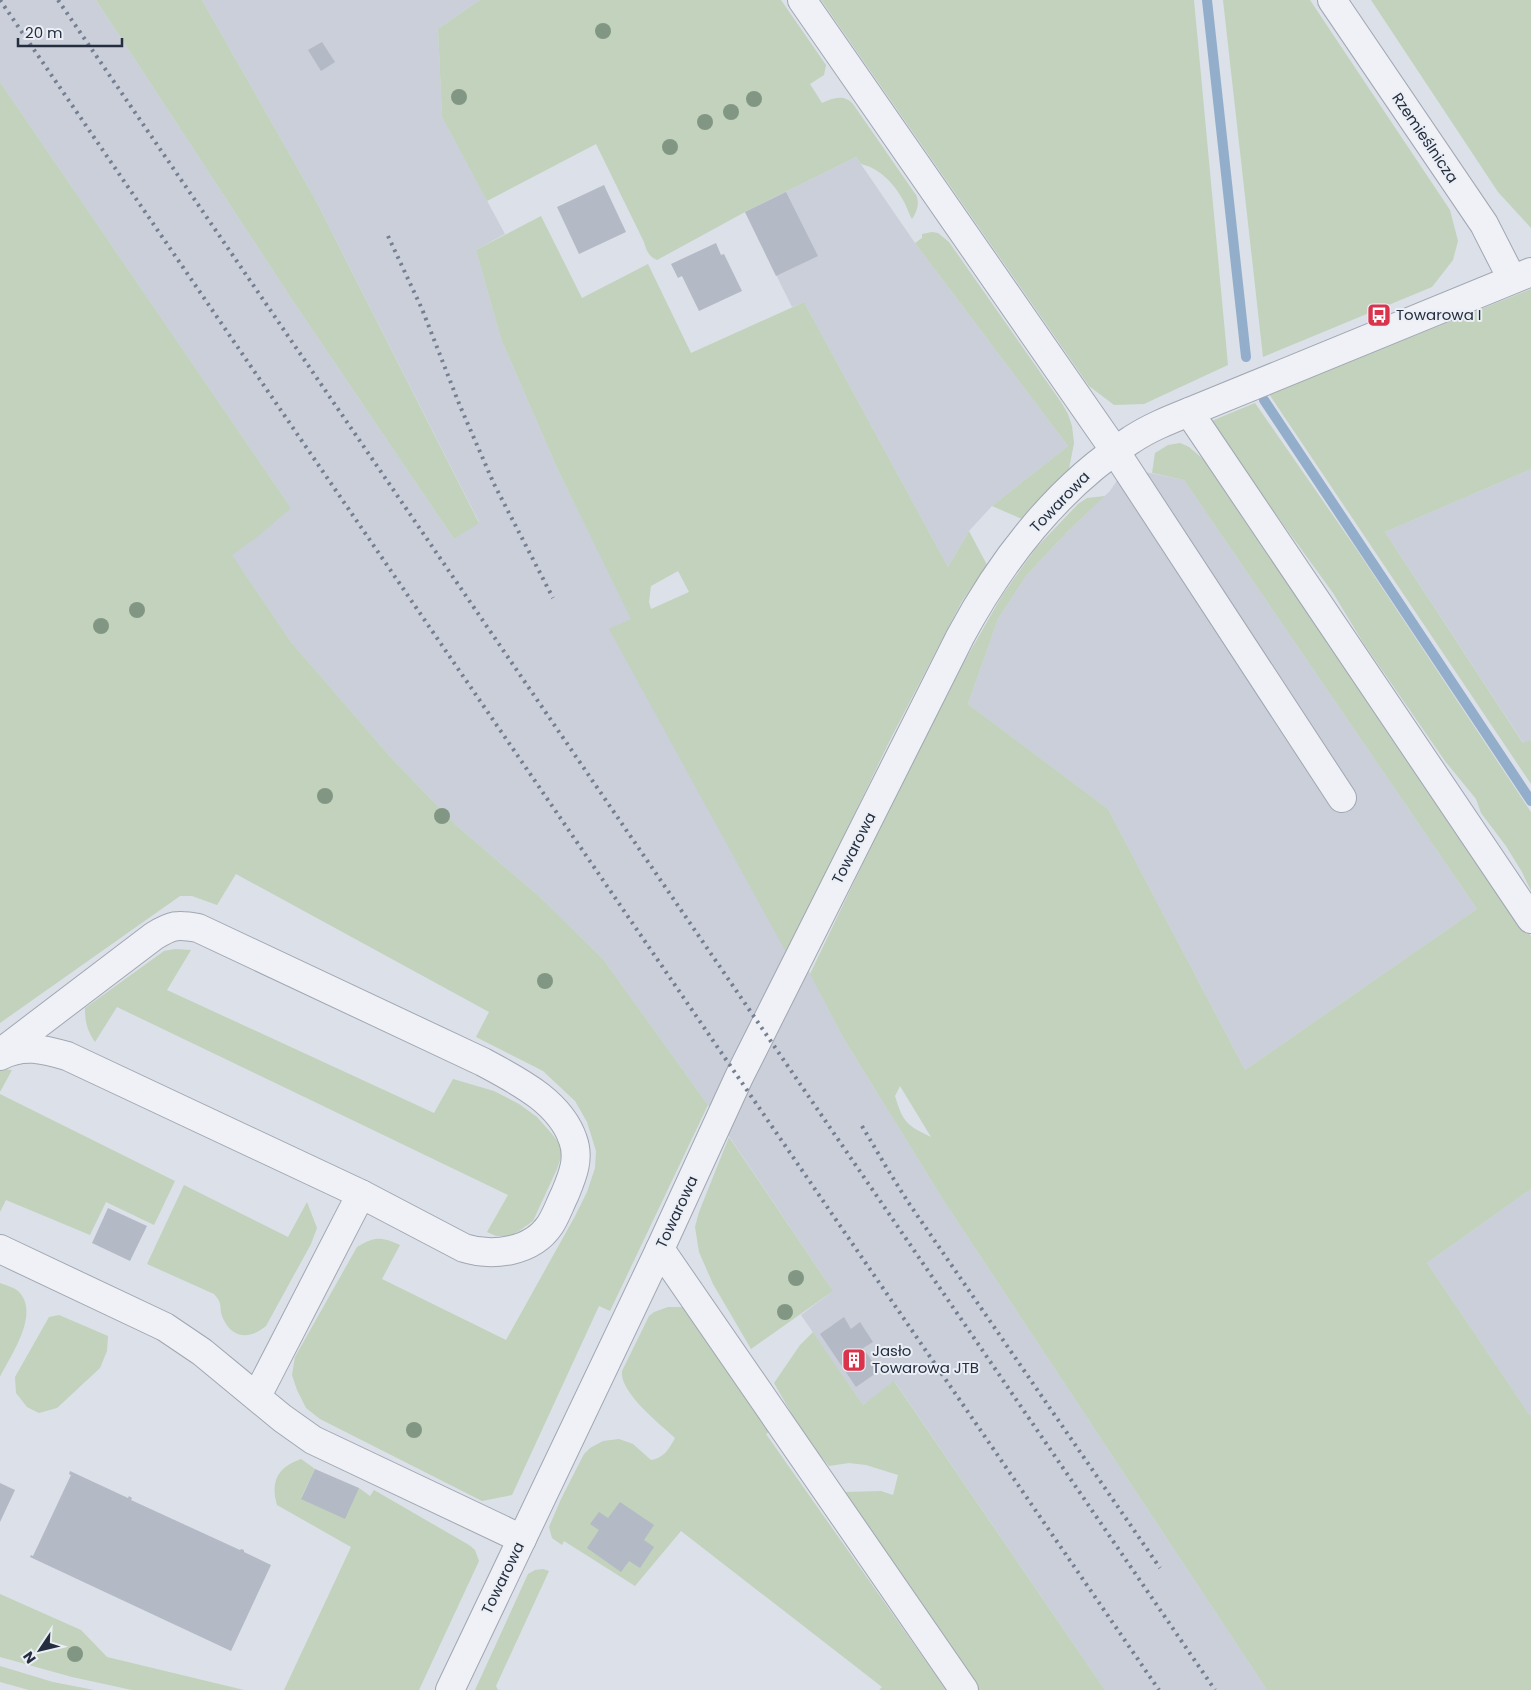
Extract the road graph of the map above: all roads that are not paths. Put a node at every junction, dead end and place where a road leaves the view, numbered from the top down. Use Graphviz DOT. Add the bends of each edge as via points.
graph roads {
  1 [pos="802,0"];
  2 [pos="1332,0"];
  3 [pos="1522,276"];
  4 [pos="1189,412"];
  5 [pos="1115,451"];
  6 [pos="1342,798"];
  7 [pos="1531,919"];
  8 [pos="0,1055"];
  9 [pos="362,1194"];
  10 [pos="0,1249"];
  11 [pos="660,1249"];
  12 [pos="257,1396"];
  13 [pos="522,1539"];
  14 [pos="450,1690"];
  15 [pos="964,1690"];
  1 -- 5 [label="street"];
  2 -- 3 [label="street, Rzemieślnicza"];
  3 -- 4 [label="street, Towarowa"];
  4 -- 5 [label="street, Towarowa" via="1145,432"];
  4 -- 7 [label="street"];
  5 -- 6 [label="street"];
  5 -- 11 [label="street, Towarowa" via="1058,500 1027,536 975,609 739,1077"];
  8 -- 9 [label="street" via="27,1048 67,1056"];
  8 -- 9 [label="street" via="154,936 168,927 184,925 198,928 517,1080 545,1100 560,1117 573,1140 576,1160 570,1182 550,1225 541,1236 517,1249 497,1252 464,1248"];
  9 -- 12 [label="street"];
  10 -- 12 [label="street" via="165,1327"];
  11 -- 13 [label="street, Towarowa"];
  11 -- 15 [label="street"];
  12 -- 13 [label="street" via="313,1440"];
  13 -- 14 [label="street, Towarowa"];
}
